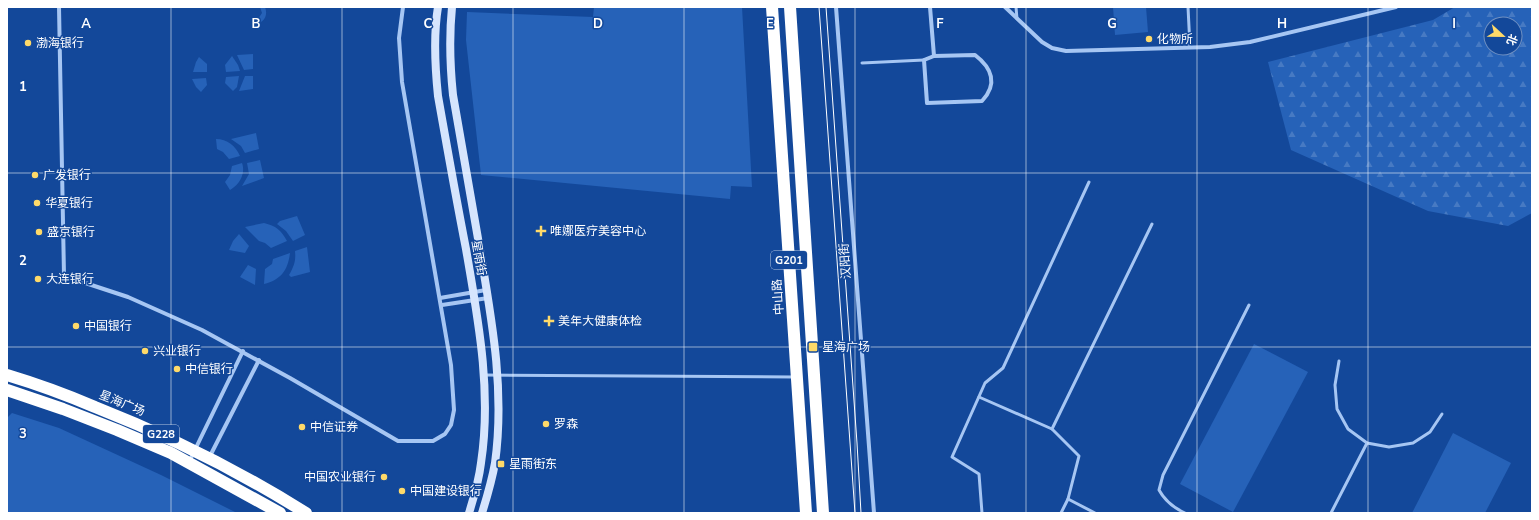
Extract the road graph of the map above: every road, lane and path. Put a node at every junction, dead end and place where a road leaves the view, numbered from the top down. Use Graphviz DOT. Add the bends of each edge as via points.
graph roads {
  1 [pos="58,7"];
  2 [pos="403,7"];
  3 [pos="438,7"];
  4 [pos="452,7"];
  5 [pos="772,7"];
  6 [pos="790,7"];
  7 [pos="836,7"];
  8 [pos="930,7"];
  9 [pos="1005,7"];
  10 [pos="1016,7"];
  11 [pos="1188,7"];
  12 [pos="1396,7"];
  13 [pos="1017,19"];
  14 [pos="1190,47"];
  15 [pos="934,56"];
  16 [pos="924,60"];
  17 [pos="862,63"];
  18 [pos="1089,182"];
  19 [pos="1152,224"];
  20 [pos="487,294"];
  21 [pos="474,296"];
  22 [pos="440,298"];
  23 [pos="1249,305"];
  24 [pos="442,306"];
  25 [pos="243,351"];
  26 [pos="259,360"];
  27 [pos="1339,360"];
  28 [pos="7,375"];
  29 [pos="484,375"];
  30 [pos="497,375"];
  31 [pos="797,377"];
  32 [pos="7,390"];
  33 [pos="979,397"];
  34 [pos="1442,414"];
  35 [pos="1052,429"];
  36 [pos="1367,443"];
  37 [pos="194,451"];
  38 [pos="209,458"];
  39 [pos="188,465"];
  40 [pos="202,472"];
  41 [pos="1068,499"];
  42 [pos="280,513"];
  43 [pos="306,513"];
  44 [pos="469,513"];
  45 [pos="482,513"];
  46 [pos="806,513"];
  47 [pos="823,513"];
  48 [pos="874,513"];
  49 [pos="982,513"];
  50 [pos="1061,513"];
  51 [pos="1094,513"];
  52 [pos="1185,513"];
  53 [pos="1331,513"];
  1 -- 25 [label="street" via="64,276 128,297"];
  2 -- 22 [label="street" via="399,38 402,82"];
  3 -- 21 [label="street, 星雨街" via="435,39 438,96"];
  4 -- 20 [label="street, 星雨街" via="450,67 453,95"];
  5 -- 31 [label="highway, 中山路 / G201"];
  6 -- 47 [label="highway, G201"];
  7 -- 48 [label="street, 汉阳街"];
  8 -- 15 [label="street"];
  9 -- 13 [label="street"];
  10 -- 13 [label="lane"];
  11 -- 14 [label="lane"];
  12 -- 14 [label="street" via="1250,42"];
  13 -- 14 [label="street" via="1042,42 1052,48 1066,51"];
  15 -- 16 [label="street"];
  15 -- 16 [label="street" via="975,55 984,62 990,72 992,83 989,94 982,101 927,103"];
  16 -- 17 [label="lane"];
  18 -- 33 [label="lane" via="1003,368 985,383"];
  19 -- 35 [label="lane"];
  20 -- 21 [label="street"];
  20 -- 21 [label="street"];
  20 -- 30 [label="street, 星雨街"];
  21 -- 22 [label="street"];
  21 -- 24 [label="street"];
  21 -- 29 [label="street, 星雨街"];
  22 -- 24 [label="street"];
  23 -- 52 [label="lane" via="1163,475 1159,490 1163,498"];
  24 -- 26 [label="street" via="451,365 454,410 451,425 445,434 432,441 398,441"];
  25 -- 26 [label="street"];
  25 -- 37 [label="street"];
  26 -- 38 [label="street"];
  27 -- 36 [label="lane" via="1335,385 1338,409 1348,429"];
  28 -- 37 [label="highway, 星海广场 / G228" via="100,408"];
  29 -- 30 [label="lane"];
  29 -- 44 [label="street, 星雨街" via="481,463"];
  30 -- 31 [label="lane"];
  30 -- 45 [label="street, 星雨街" via="498,431 494,464"];
  31 -- 46 [label="highway, 中山路 / G201"];
  32 -- 39 [label="highway, G228" via="117,430 171,453"];
  33 -- 35 [label="lane"];
  33 -- 49 [label="lane" via="952,457 979,474"];
  34 -- 36 [label="lane" via="1430,432 1414,443 1389,447"];
  35 -- 41 [label="lane" via="1079,456"];
  36 -- 53 [label="lane"];
  37 -- 38 [label="highway, 星海广场 / G228"];
  37 -- 39 [label="street"];
  38 -- 40 [label="street"];
  38 -- 43 [label="highway, 星海广场 / G228"];
  39 -- 40 [label="highway, G228"];
  40 -- 42 [label="highway, G228"];
  41 -- 50 [label="lane"];
  41 -- 51 [label="lane"];
}
